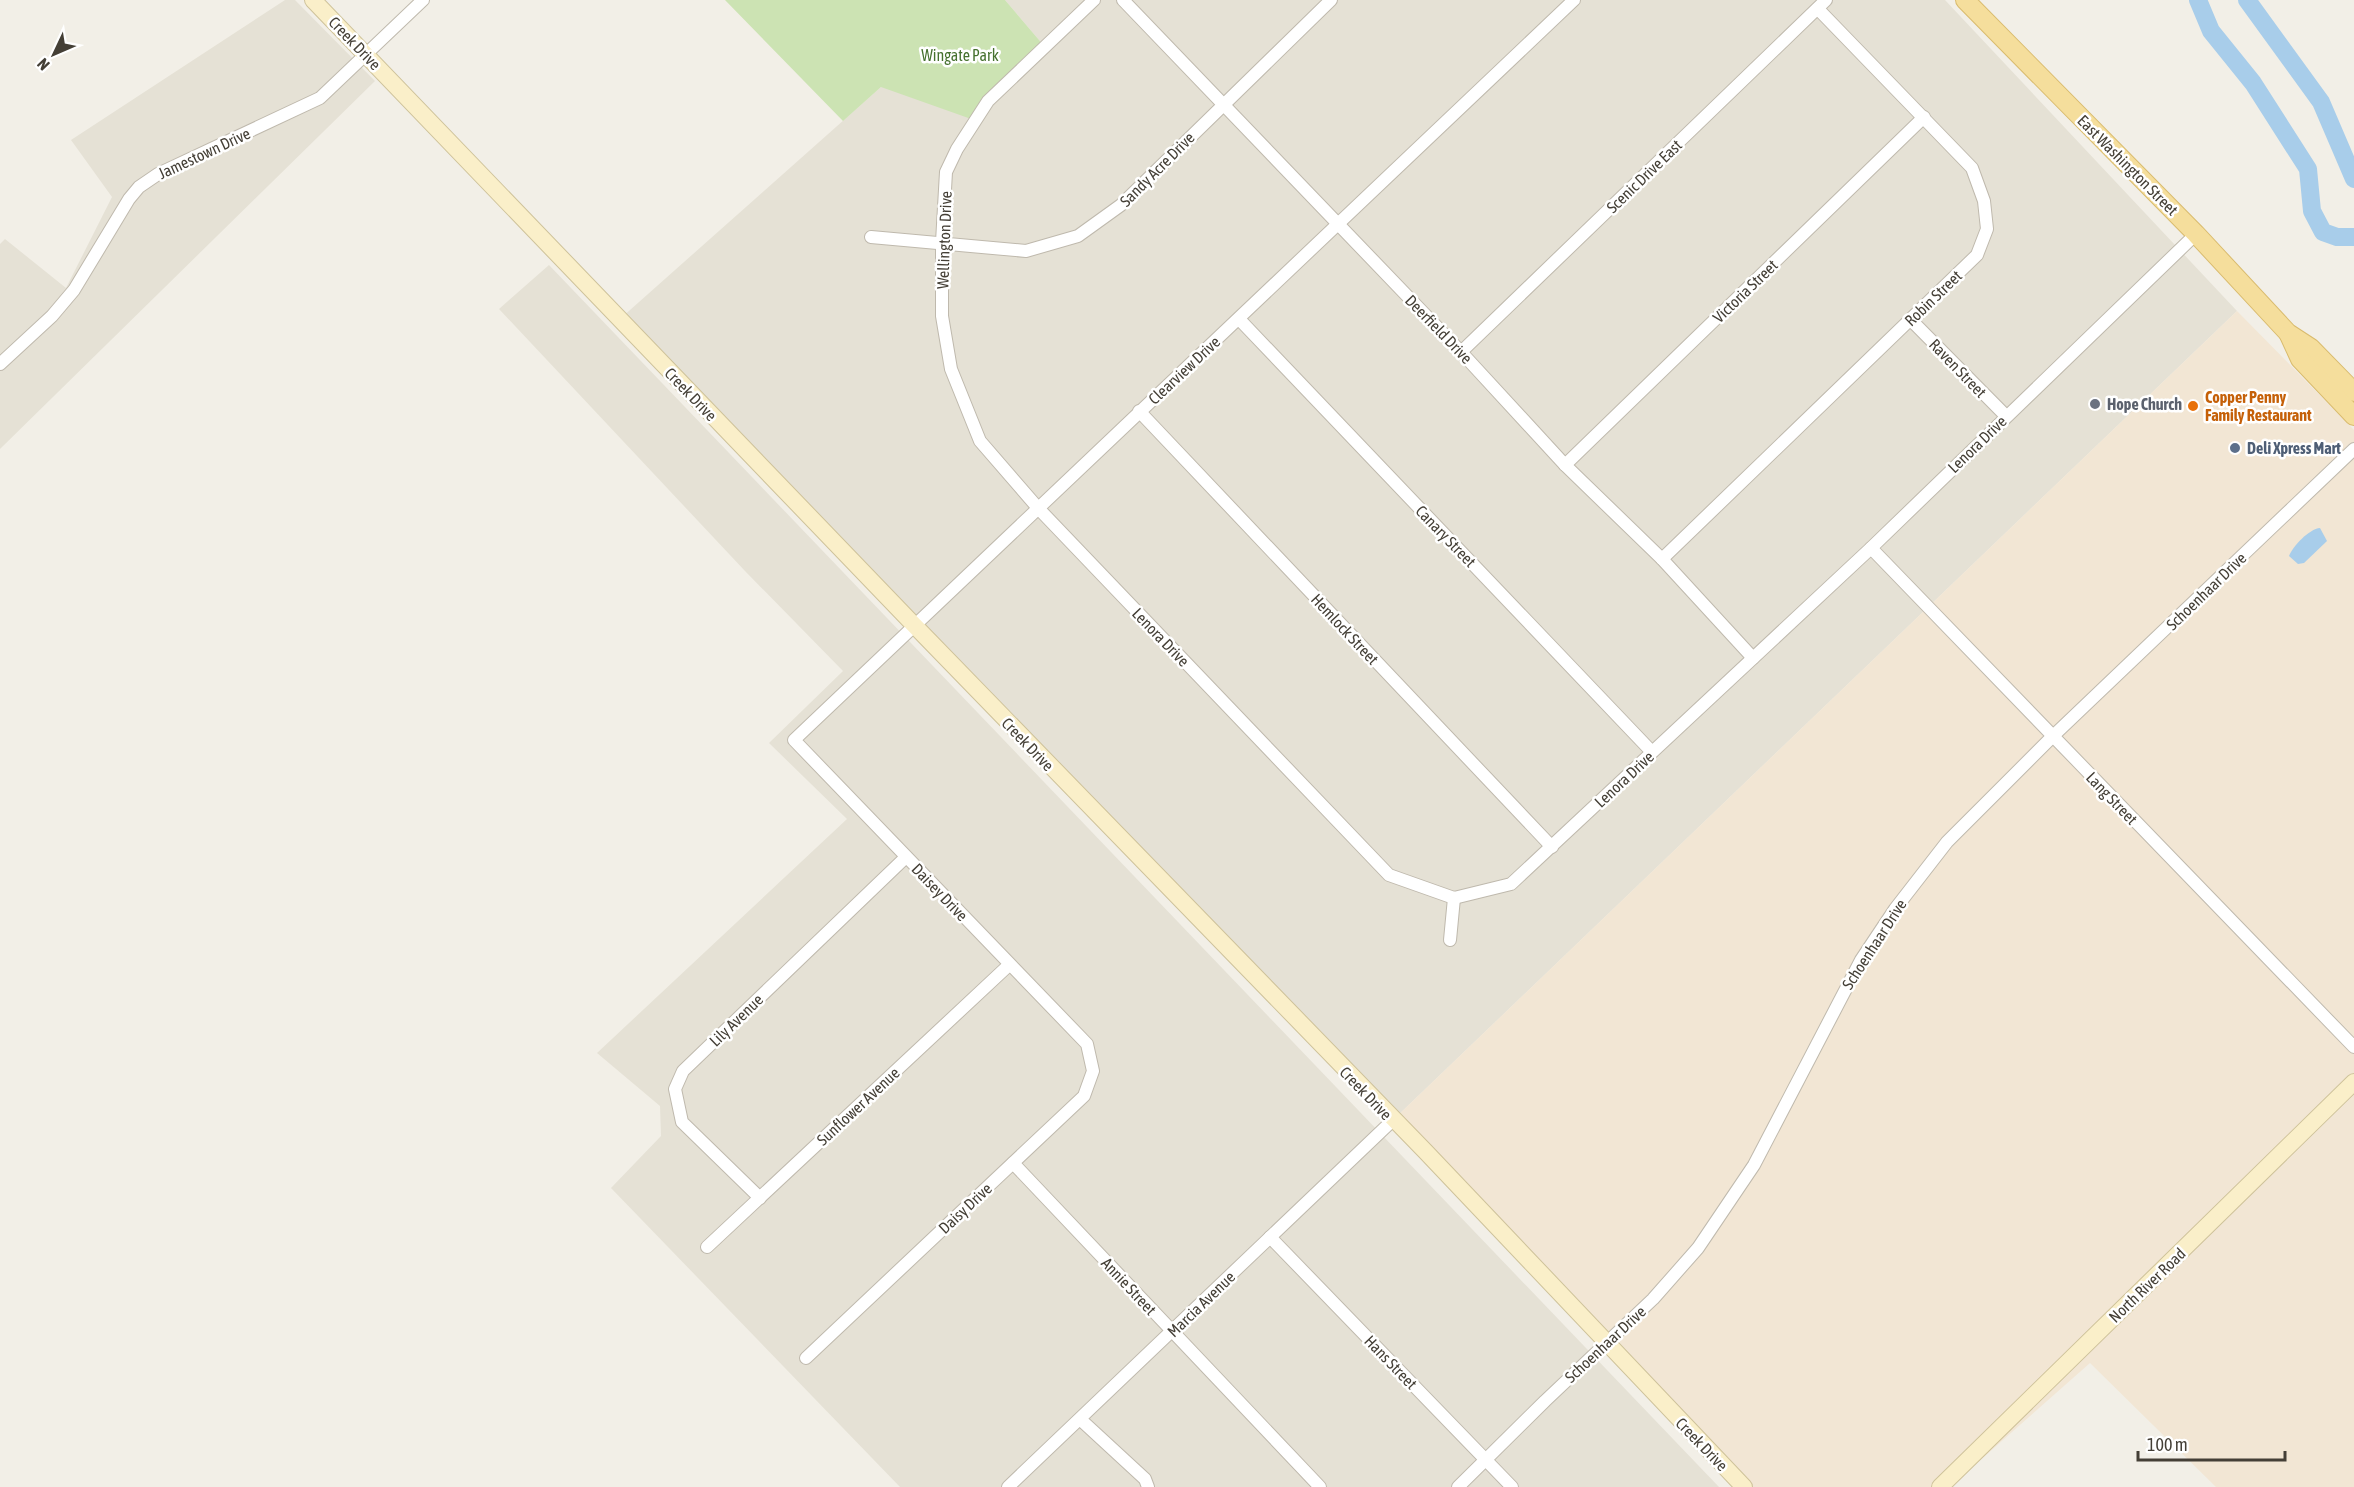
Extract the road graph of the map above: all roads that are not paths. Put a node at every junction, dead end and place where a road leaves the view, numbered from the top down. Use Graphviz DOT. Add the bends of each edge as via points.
graph roads {
  1 [pos="313,0"];
  2 [pos="423,0"];
  3 [pos="1094,0"];
  4 [pos="1123,0"];
  5 [pos="1331,0"];
  6 [pos="1574,0"];
  7 [pos="1965,0"];
  8 [pos="1822,4"];
  9 [pos="366,55"];
  10 [pos="1223,103"];
  11 [pos="1924,117"];
  12 [pos="1337,224"];
  13 [pos="2196,234"];
  14 [pos="871,237"];
  15 [pos="942,242"];
  16 [pos="1239,319"];
  17 [pos="1911,320"];
  18 [pos="2288,333"];
  19 [pos="1461,352"];
  20 [pos="0,364"];
  21 [pos="2354,392"];
  22 [pos="1139,411"];
  23 [pos="2006,416"];
  24 [pos="2354,416"];
  25 [pos="2354,449"];
  26 [pos="1565,465"];
  27 [pos="1038,508"];
  28 [pos="1871,548"];
  29 [pos="1662,559"];
  30 [pos="914,626"];
  31 [pos="1753,658"];
  32 [pos="2052,737"];
  33 [pos="794,740"];
  34 [pos="1653,752"];
  35 [pos="1552,847"];
  36 [pos="906,857"];
  37 [pos="1454,898"];
  38 [pos="1450,940"];
  39 [pos="1009,965"];
  40 [pos="1087,1044"];
  41 [pos="2354,1047"];
  42 [pos="2354,1082"];
  43 [pos="1393,1120"];
  44 [pos="1013,1162"];
  45 [pos="760,1198"];
  46 [pos="1270,1237"];
  47 [pos="707,1247"];
  48 [pos="1172,1332"];
  49 [pos="1605,1343"];
  50 [pos="806,1358"];
  51 [pos="1081,1419"];
  52 [pos="1487,1460"];
  53 [pos="1008,1487"];
  54 [pos="1148,1487"];
  55 [pos="1320,1487"];
  56 [pos="1458,1487"];
  57 [pos="1512,1487"];
  58 [pos="1744,1487"];
  59 [pos="1940,1487"];
  1 -- 9 [label="street, Creek Drive"];
  2 -- 9 [label="street, Jamestown Drive"];
  3 -- 15 [label="street, Wellington Drive" via="988,101 974,120 946,172"];
  4 -- 10 [label="street, Deerfield Drive"];
  5 -- 10 [label="street, Sandy Acre Drive"];
  6 -- 12 [label="street, Clearview Drive"];
  7 -- 13 [label="main road, East Washington Street"];
  8 -- 11 [label="street, Robin Street"];
  8 -- 19 [label="street, Scenic Drive East"];
  9 -- 20 [label="street, Jamestown Drive" via="320,99 158,174 140,187 74,290"];
  9 -- 30 [label="street, Creek Drive"];
  10 -- 12 [label="street, Deerfield Drive"];
  10 -- 15 [label="street, Sandy Acre Drive" via="1121,205 1078,236 1026,251"];
  11 -- 17 [label="street, Robin Street" via="1972,168 1984,201 1987,229 1977,255"];
  11 -- 26 [label="street, Victoria Street"];
  12 -- 16 [label="street, Clearview Drive"];
  12 -- 19 [label="street, Deerfield Drive"];
  13 -- 18 [label="main road, East Washington Street"];
  13 -- 23 [label="street, Lenora Drive"];
  14 -- 15 [label="street, Sandy Acre Drive"];
  15 -- 27 [label="street, Wellington Drive" via="942,316 951,369 980,441"];
  16 -- 22 [label="street, Clearview Drive"];
  16 -- 34 [label="street, Canary Street"];
  17 -- 23 [label="street, Raven Street"];
  17 -- 29 [label="street, Robin Street"];
  18 -- 21 [label="main road, East Washington Street" via="2311,348"];
  18 -- 24 [label="main road, East Washington Street" via="2300,359"];
  19 -- 26 [label="street, Deerfield Drive"];
  22 -- 27 [label="street, Clearview Drive"];
  22 -- 35 [label="street, Hemlock Street"];
  23 -- 28 [label="street, Lenora Drive"];
  25 -- 32 [label="street, Schoenhaar Drive"];
  26 -- 29 [label="street, Deerfield Drive"];
  27 -- 30 [label="street, Clearview Drive"];
  27 -- 37 [label="street, Lenora Drive" via="1389,875"];
  28 -- 31 [label="street, Lenora Drive"];
  28 -- 32 [label="street, Lang Street"];
  29 -- 31 [label="street, Deerfield Drive"];
  30 -- 33 [label="street, Clearview Drive"];
  30 -- 43 [label="street, Creek Drive"];
  31 -- 34 [label="street, Lenora Drive"];
  32 -- 41 [label="street, Lang Street"];
  32 -- 49 [label="street, Schoenhaar Drive" via="1947,843 1895,909 1847,984 1754,1165 1727,1208 1653,1299"];
  33 -- 36 [label="street, Daisey Drive"];
  34 -- 35 [label="street, Lenora Drive"];
  35 -- 37 [label="street, Lenora Drive" via="1511,884"];
  36 -- 39 [label="street, Daisey Drive"];
  36 -- 45 [label="street, Lily Avenue" via="683,1071 675,1089 682,1122"];
  37 -- 38 [label="street"];
  39 -- 40 [label="street, Daisey Drive"];
  39 -- 45 [label="street, Sunflower Avenue"];
  40 -- 44 [label="street, Daisy Drive" via="1093,1071 1084,1096"];
  42 -- 59 [label="street, North River Road"];
  43 -- 46 [label="street, Marcia Avenue"];
  43 -- 49 [label="street, Creek Drive"];
  44 -- 48 [label="street, Annie Street"];
  44 -- 50 [label="street, Daisy Drive"];
  45 -- 47 [label="street, Sunflower Avenue"];
  46 -- 48 [label="street, Marcia Avenue"];
  46 -- 52 [label="street, Hans Street"];
  48 -- 51 [label="street, Marcia Avenue"];
  48 -- 55 [label="street, Annie Street"];
  49 -- 52 [label="street, Schoenhaar Drive"];
  49 -- 58 [label="street, Creek Drive"];
  51 -- 53 [label="street, Marcia Avenue"];
  51 -- 54 [label="street" via="1145,1479"];
  52 -- 56 [label="street, Schoenhaar Drive"];
  52 -- 57 [label="street, Hans Street"];
}
